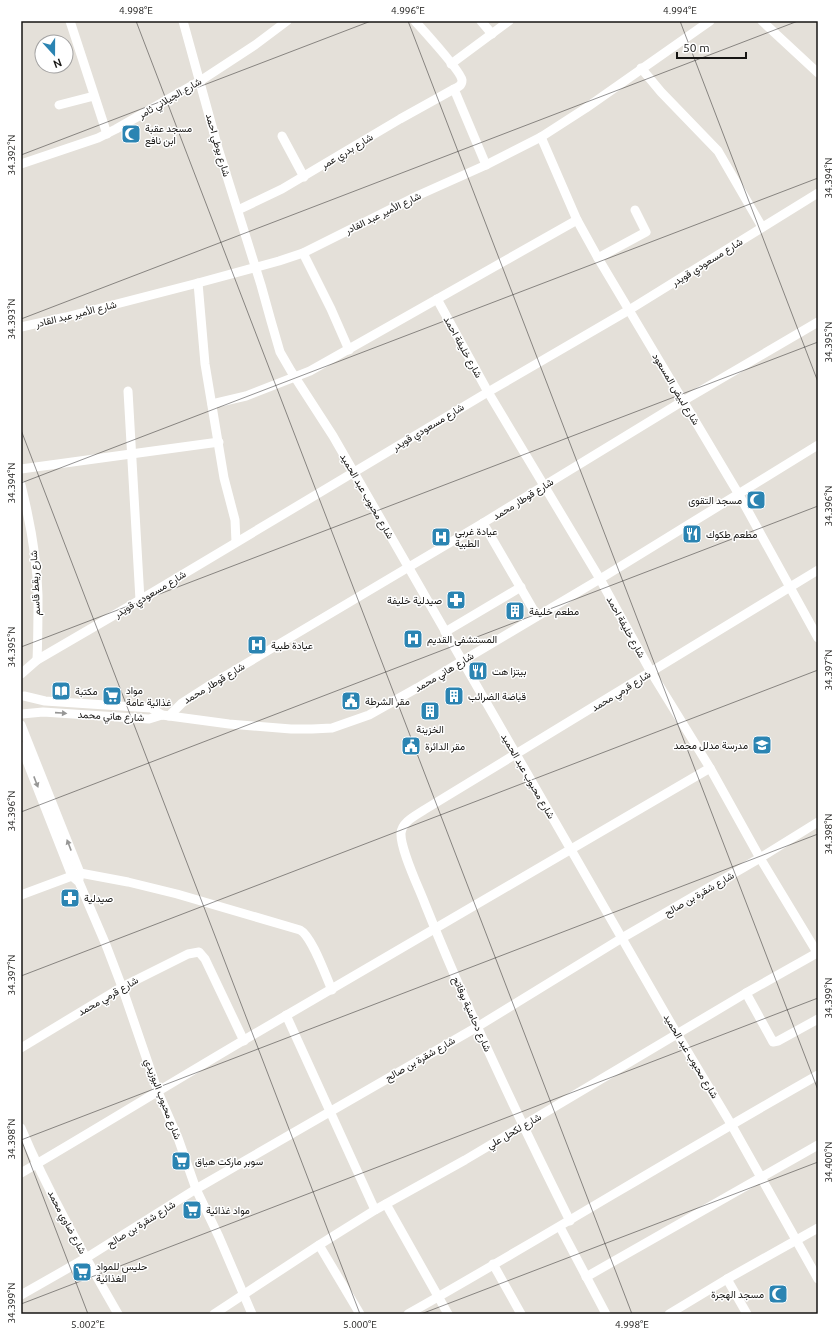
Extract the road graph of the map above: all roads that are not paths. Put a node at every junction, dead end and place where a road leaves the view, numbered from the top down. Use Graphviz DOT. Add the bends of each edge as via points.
graph roads {
  1 [pos="70,21"];
  2 [pos="183,21"];
  3 [pos="287,21"];
  4 [pos="416,21"];
  5 [pos="481,21"];
  6 [pos="510,21"];
  7 [pos="710,21"];
  8 [pos="762,21"];
  9 [pos="492,34"];
  10 [pos="451,64"];
  11 [pos="641,68"];
  12 [pos="818,73"];
  13 [pos="200,81"];
  14 [pos="454,90"];
  15 [pos="94,96"];
  16 [pos="59,105"];
  17 [pos="107,134"];
  18 [pos="282,136"];
  19 [pos="540,137"];
  20 [pos="21,164"];
  21 [pos="486,165"];
  22 [pos="304,176"];
  23 [pos="818,193"];
  24 [pos="238,210"];
  25 [pos="635,210"];
  26 [pos="577,220"];
  27 [pos="762,227"];
  28 [pos="303,252"];
  29 [pos="598,258"];
  30 [pos="255,267"];
  31 [pos="198,283"];
  32 [pos="437,299"];
  33 [pos="629,310"];
  34 [pos="818,323"];
  35 [pos="21,327"];
  36 [pos="349,350"];
  37 [pos="295,377"];
  38 [pos="128,391"];
  39 [pos="488,392"];
  40 [pos="683,401"];
  41 [pos="212,404"];
  42 [pos="219,442"];
  43 [pos="818,445"];
  44 [pos="131,454"];
  45 [pos="21,469"];
  46 [pos="353,473"];
  47 [pos="545,485"];
  48 [pos="21,486"];
  49 [pos="738,493"];
  50 [pos="483,523"];
  51 [pos="236,542"];
  52 [pos="408,567"];
  53 [pos="818,570"];
  54 [pos="600,579"];
  55 [pos="521,587"];
  56 [pos="790,588"];
  57 [pos="140,600"];
  58 [pos="537,616"];
  59 [pos="445,632"];
  60 [pos="818,638"];
  61 [pos="38,660"];
  62 [pos="461,661"];
  63 [pos="651,672"];
  64 [pos="21,674"];
  65 [pos="22,694"];
  66 [pos="22,714"];
  67 [pos="165,715"];
  68 [pos="21,725"];
  69 [pos="22,749"];
  70 [pos="516,756"];
  71 [pos="710,768"];
  72 [pos="424,810"];
  73 [pos="818,822"];
  74 [pos="571,850"];
  75 [pos="760,858"];
  76 [pos="77,877"];
  77 [pos="21,895"];
  78 [pos="435,928"];
  79 [pos="622,938"];
  80 [pos="818,953"];
  81 [pos="122,987"];
  82 [pos="332,990"];
  83 [pos="746,993"];
  84 [pos="286,1015"];
  85 [pos="818,1019"];
  86 [pos="477,1026"];
  87 [pos="677,1034"];
  88 [pos="244,1041"];
  89 [pos="21,1048"];
  90 [pos="818,1075"];
  91 [pos="158,1092"];
  92 [pos="330,1111"];
  93 [pos="731,1124"];
  94 [pos="522,1126"];
  95 [pos="21,1128"];
  96 [pos="818,1145"];
  97 [pos="36,1164"];
  98 [pos="21,1173"];
  99 [pos="761,1178"];
  100 [pos="196,1189"];
  101 [pos="386,1204"];
  102 [pos="375,1210"];
  103 [pos="570,1221"];
  104 [pos="560,1227"];
  105 [pos="818,1228"];
  106 [pos="796,1241"];
  107 [pos="319,1244"];
  108 [pos="86,1258"];
  109 [pos="493,1264"];
  110 [pos="586,1277"];
  111 [pos="727,1279"];
  112 [pos="818,1279"];
  113 [pos="243,1294"];
  114 [pos="21,1295"];
  115 [pos="438,1297"];
  116 [pos="672,1313"];
  117 [pos="118,1314"];
  118 [pos="214,1314"];
  119 [pos="252,1314"];
  120 [pos="360,1314"];
  121 [pos="408,1314"];
  122 [pos="448,1314"];
  123 [pos="521,1314"];
  124 [pos="606,1314"];
  125 [pos="747,1314"];
  1 -- 15 [label="street"];
  2 -- 13 [label="street, شارع بوطي احمد"];
  3 -- 13 [label="street, شارع الجيلاني ثامر"];
  4 -- 10 [label="street"];
  5 -- 9 [label="street"];
  6 -- 9 [label="street"];
  7 -- 11 [label="street, شارع الأمير عبد القادر"];
  8 -- 12 [label="street"];
  9 -- 10 [label="street"];
  10 -- 14 [label="street" via="462,80 460,86"];
  11 -- 19 [label="street, شارع الأمير عبد القادر" via="586,108"];
  11 -- 27 [label="street" via="718,151"];
  13 -- 17 [label="street, شارع الجيلاني ثامر"];
  13 -- 24 [label="street, شارع بوطي احمد"];
  14 -- 21 [label="street"];
  14 -- 22 [label="street, شارع بدري عمر"];
  15 -- 16 [label="street"];
  15 -- 17 [label="street"];
  17 -- 20 [label="street, شارع الجيلاني ثامر"];
  18 -- 22 [label="street"];
  19 -- 21 [label="street, شارع الأمير عبد القادر"];
  19 -- 26 [label="street, شارع لبيض المسعود"];
  21 -- 28 [label="street, شارع الأمير عبد القادر"];
  22 -- 24 [label="street, شارع بدري عمر"];
  23 -- 27 [label="street, شارع مسعودي قويدر"];
  24 -- 30 [label="street, شارع بوطي احمد"];
  25 -- 29 [label="street" via="646,232"];
  26 -- 29 [label="street, شارع لبيض المسعود"];
  26 -- 32 [label="street"];
  27 -- 33 [label="street, شارع مسعودي قويدر"];
  28 -- 30 [label="street, شارع الأمير عبد القادر"];
  28 -- 36 [label="street"];
  29 -- 33 [label="street, شارع لبيض المسعود"];
  30 -- 31 [label="street, شارع الأمير عبد القادر"];
  30 -- 37 [label="street, شارع محبوب عبد الحميد" via="280,352"];
  31 -- 35 [label="street, شارع الأمير عبد القادر"];
  31 -- 41 [label="street" via="205,364"];
  32 -- 36 [label="street"];
  32 -- 39 [label="street, شارع خليفة احمد"];
  33 -- 39 [label="street, شارع مسعودي قويدر"];
  33 -- 40 [label="street, شارع لبيض المسعود"];
  34 -- 40 [label="street, شارع قوطار محمد"];
  36 -- 37 [label="street"];
  37 -- 41 [label="street" via="246,396"];
  37 -- 46 [label="street, شارع محبوب عبد الحميد" via="333,436"];
  38 -- 44 [label="street"];
  39 -- 46 [label="street, شارع مسعودي قويدر"];
  39 -- 47 [label="street, شارع خليفة احمد"];
  40 -- 47 [label="street, شارع قوطار محمد"];
  40 -- 49 [label="street, شارع لبيض المسعود"];
  41 -- 42 [label="street"];
  42 -- 44 [label="street"];
  42 -- 51 [label="street" via="224,478 235,520"];
  43 -- 49 [label="street, شارع هاني محمد"];
  44 -- 45 [label="street"];
  44 -- 57 [label="street"];
  46 -- 51 [label="street, شارع مسعودي قويدر"];
  46 -- 52 [label="street, شارع محبوب عبد الحميد"];
  47 -- 50 [label="street, شارع قوطار محمد"];
  47 -- 54 [label="street, شارع خليفة احمد"];
  48 -- 61 [label="street, شارع ريقط قاسم" via="29,516 35,560"];
  49 -- 54 [label="street, شارع هاني محمد"];
  49 -- 56 [label="street, شارع لبيض المسعود"];
  50 -- 52 [label="street, شارع قوطار محمد"];
  50 -- 55 [label="street"];
  51 -- 57 [label="street, شارع مسعودي قويدر"];
  52 -- 59 [label="street, شارع محبوب عبد الحميد"];
  52 -- 67 [label="street, شارع قوطار محمد"];
  53 -- 56 [label="street, شارع قرمي محمد"];
  54 -- 58 [label="street, شارع هاني محمد"];
  54 -- 63 [label="street, شارع خليفة احمد"];
  55 -- 58 [label="street"];
  55 -- 59 [label="street"];
  56 -- 60 [label="street, شارع لبيض المسعود"];
  56 -- 63 [label="street, شارع قرمي محمد"];
  57 -- 61 [label="street, شارع مسعودي قويدر"];
  58 -- 62 [label="street, شارع هاني محمد"];
  59 -- 62 [label="street, شارع محبوب عبد الحميد"];
  61 -- 64 [label="street"];
  62 -- 67 [label="street, شارع هاني محمد" via="377,712 332,728 291,729"];
  62 -- 70 [label="street, شارع محبوب عبد الحميد"];
  63 -- 70 [label="street, شارع قرمي محمد"];
  63 -- 71 [label="street, شارع خليفة احمد"];
  65 -- 66 [label="street" via="26,702"];
  65 -- 67 [label="street" via="45,700 151,708"];
  66 -- 67 [label="street, شارع هاني محمد, one-way" via="43,712 149,719"];
  76 -- 68 [label="street, one-way"];
  69 -- 76 [label="street, one-way"];
  70 -- 72 [label="street, شارع قرمي محمد"];
  70 -- 74 [label="street, شارع محبوب عبد الحميد"];
  71 -- 74 [label="street"];
  71 -- 75 [label="street, شارع خليفة احمد"];
  72 -- 78 [label="street, شارع دحامنية بوفاتح" via="404,825 401,838"];
  73 -- 75 [label="street, شارع شقرة بن صالح"];
  74 -- 78 [label="street"];
  74 -- 79 [label="street, شارع محبوب عبد الحميد"];
  75 -- 79 [label="street, شارع شقرة بن صالح"];
  75 -- 80 [label="street, شارع خليفة احمد"];
  76 -- 77 [label="street"];
  76 -- 81 [label="street, شارع محبوب البوزيدي"];
  76 -- 82 [label="street" via="128,882 303,931 310,939"];
  78 -- 82 [label="street"];
  78 -- 86 [label="street, شارع دحامنية بوفاتح"];
  79 -- 86 [label="street, شارع شقرة بن صالح"];
  79 -- 87 [label="street, شارع محبوب عبد الحميد"];
  80 -- 83 [label="street, شارع لكحل علي"];
  81 -- 88 [label="street, شارع قرمي محمد" via="188,954 199,952 205,959"];
  81 -- 89 [label="street, شارع قرمي محمد"];
  81 -- 91 [label="street, شارع محبوب البوزيدي"];
  82 -- 84 [label="street"];
  83 -- 85 [label="street" via="773,1042"];
  83 -- 87 [label="street, شارع لكحل علي"];
  84 -- 88 [label="street"];
  84 -- 92 [label="street"];
  86 -- 92 [label="street, شارع شقرة بن صالح"];
  86 -- 94 [label="street, شارع دحامنية بوفاتح"];
  87 -- 93 [label="street, شارع محبوب عبد الحميد"];
  87 -- 94 [label="street, شارع لكحل علي"];
  88 -- 91 [label="street"];
  90 -- 93 [label="street"];
  91 -- 97 [label="street"];
  91 -- 100 [label="street, شارع محبوب البوزيدي"];
  92 -- 100 [label="street, شارع شقرة بن صالح"];
  92 -- 102 [label="street"];
  93 -- 99 [label="street, شارع محبوب عبد الحميد"];
  93 -- 103 [label="street"];
  94 -- 101 [label="street, شارع لكحل علي"];
  94 -- 103 [label="street, شارع دحامنية بوفاتح"];
  95 -- 97 [label="street, شارع ضاوي محمد"];
  96 -- 99 [label="street"];
  97 -- 98 [label="street"];
  97 -- 108 [label="street, شارع ضاوي محمد"];
  99 -- 106 [label="street, شارع محبوب عبد الحميد"];
  99 -- 110 [label="street"];
  100 -- 108 [label="street, شارع شقرة بن صالح"];
  100 -- 113 [label="street, شارع محبوب البوزيدي"];
  101 -- 102 [label="street, شارع لكحل علي"];
  101 -- 115 [label="street"];
  102 -- 107 [label="street, شارع لكحل علي"];
  103 -- 104 [label="street"];
  104 -- 109 [label="street"];
  104 -- 110 [label="street"];
  105 -- 106 [label="street"];
  106 -- 111 [label="street"];
  106 -- 112 [label="street, شارع محبوب عبد الحميد"];
  107 -- 113 [label="street, شارع لكحل علي"];
  107 -- 120 [label="street"];
  108 -- 114 [label="street, شارع شقرة بن صالح"];
  108 -- 117 [label="street, شارع ضاوي محمد"];
  109 -- 115 [label="street"];
  109 -- 123 [label="street"];
  110 -- 124 [label="street"];
  111 -- 116 [label="street"];
  111 -- 125 [label="street"];
  113 -- 118 [label="street, شارع لكحل علي"];
  113 -- 119 [label="street, شارع محبوب البوزيدي"];
  115 -- 121 [label="street"];
  115 -- 122 [label="street"];
}
